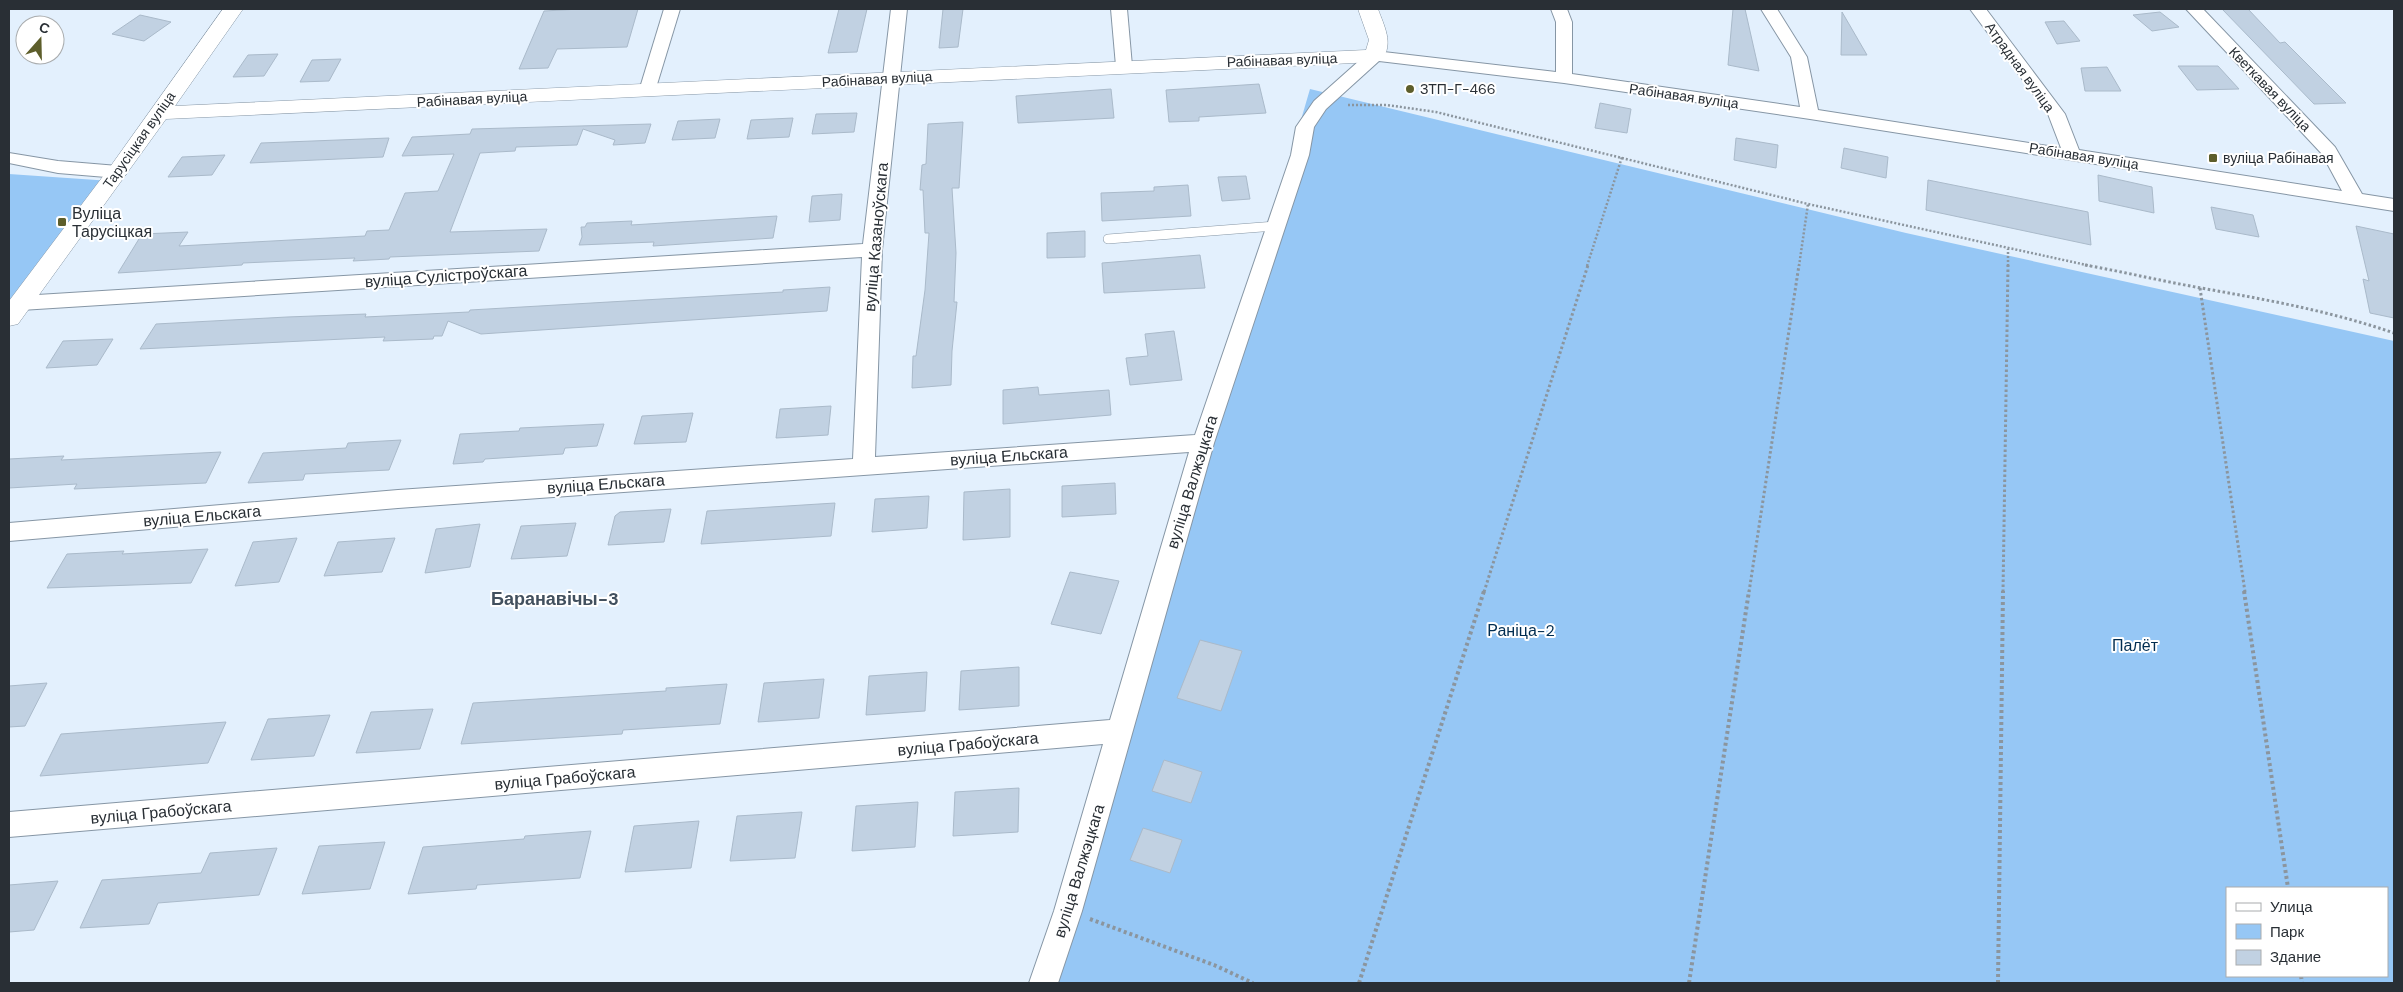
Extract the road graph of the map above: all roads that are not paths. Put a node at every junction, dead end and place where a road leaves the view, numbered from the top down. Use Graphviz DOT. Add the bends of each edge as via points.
graph roads {
  1 [pos="233,9"];
  2 [pos="672,9"];
  3 [pos="899,9"];
  4 [pos="1119,9"];
  5 [pos="1368,9"];
  6 [pos="1558,9"];
  7 [pos="1769,9"];
  8 [pos="1978,9"];
  9 [pos="2194,9"];
  10 [pos="1375,56"];
  11 [pos="1124,66"];
  12 [pos="890,78"];
  13 [pos="1564,78"];
  14 [pos="647,91"];
  15 [pos="159,112"];
  16 [pos="1810,114"];
  17 [pos="2072,154"];
  18 [pos="9,158"];
  19 [pos="118,172"];
  20 [pos="2356,199"];
  21 [pos="2394,205"];
  22 [pos="1276,226"];
  23 [pos="1108,239"];
  24 [pos="872,250"];
  25 [pos="15,311"];
  26 [pos="1203,443"];
  27 [pos="864,466"];
  28 [pos="9,532"];
  29 [pos="1120,731"];
  30 [pos="9,825"];
  31 [pos="1044,983"];
  1 -- 15 [label="street, Тарусіцкая вуліца"];
  2 -- 14 [label="street"];
  3 -- 12 [label="street, вуліца Казаноўскага"];
  4 -- 11 [label="street"];
  5 -- 10 [label="street" via="1378,40"];
  6 -- 13 [label="street" via="1564,22"];
  7 -- 16 [label="street" via="1799,57"];
  8 -- 17 [label="street, Атрадная вуліца" via="2056,114"];
  9 -- 20 [label="street, Кветкавая вуліца" via="2329,151"];
  10 -- 11 [label="street, Рабінавая вуліца"];
  10 -- 13 [label="street, Рабінавая вуліца"];
  10 -- 22 [label="street, вуліца Валжэцкага" via="1320,105 1305,127 1300,156"];
  11 -- 12 [label="street, Рабінавая вуліца"];
  12 -- 14 [label="street, Рабінавая вуліца"];
  12 -- 24 [label="street, вуліца Казаноўскага"];
  13 -- 16 [label="street, Рабінавая вуліца"];
  14 -- 15 [label="street, Рабінавая вуліца"];
  15 -- 19 [label="street, Тарусіцкая вуліца"];
  16 -- 17 [label="street, Рабінавая вуліца"];
  17 -- 20 [label="street, Рабінавая вуліца"];
  18 -- 19 [label="street" via="58,167"];
  19 -- 25 [label="street, Тарусіцкая вуліца"];
  20 -- 21 [label="street, Рабінавая вуліца"];
  22 -- 23 [label="lane"];
  22 -- 26 [label="street, вуліца Валжэцкага"];
  24 -- 25 [label="street, вуліца Сулістроўскага"];
  24 -- 27 [label="street, вуліца Казаноўскага"];
  26 -- 27 [label="street, вуліца Ельскага"];
  26 -- 29 [label="street, вуліца Валжэцкага"];
  27 -- 28 [label="street, вуліца Ельскага" via="388,500"];
  29 -- 30 [label="street, вуліца Грабоўскага"];
  29 -- 31 [label="street, вуліца Валжэцкага"];
}
